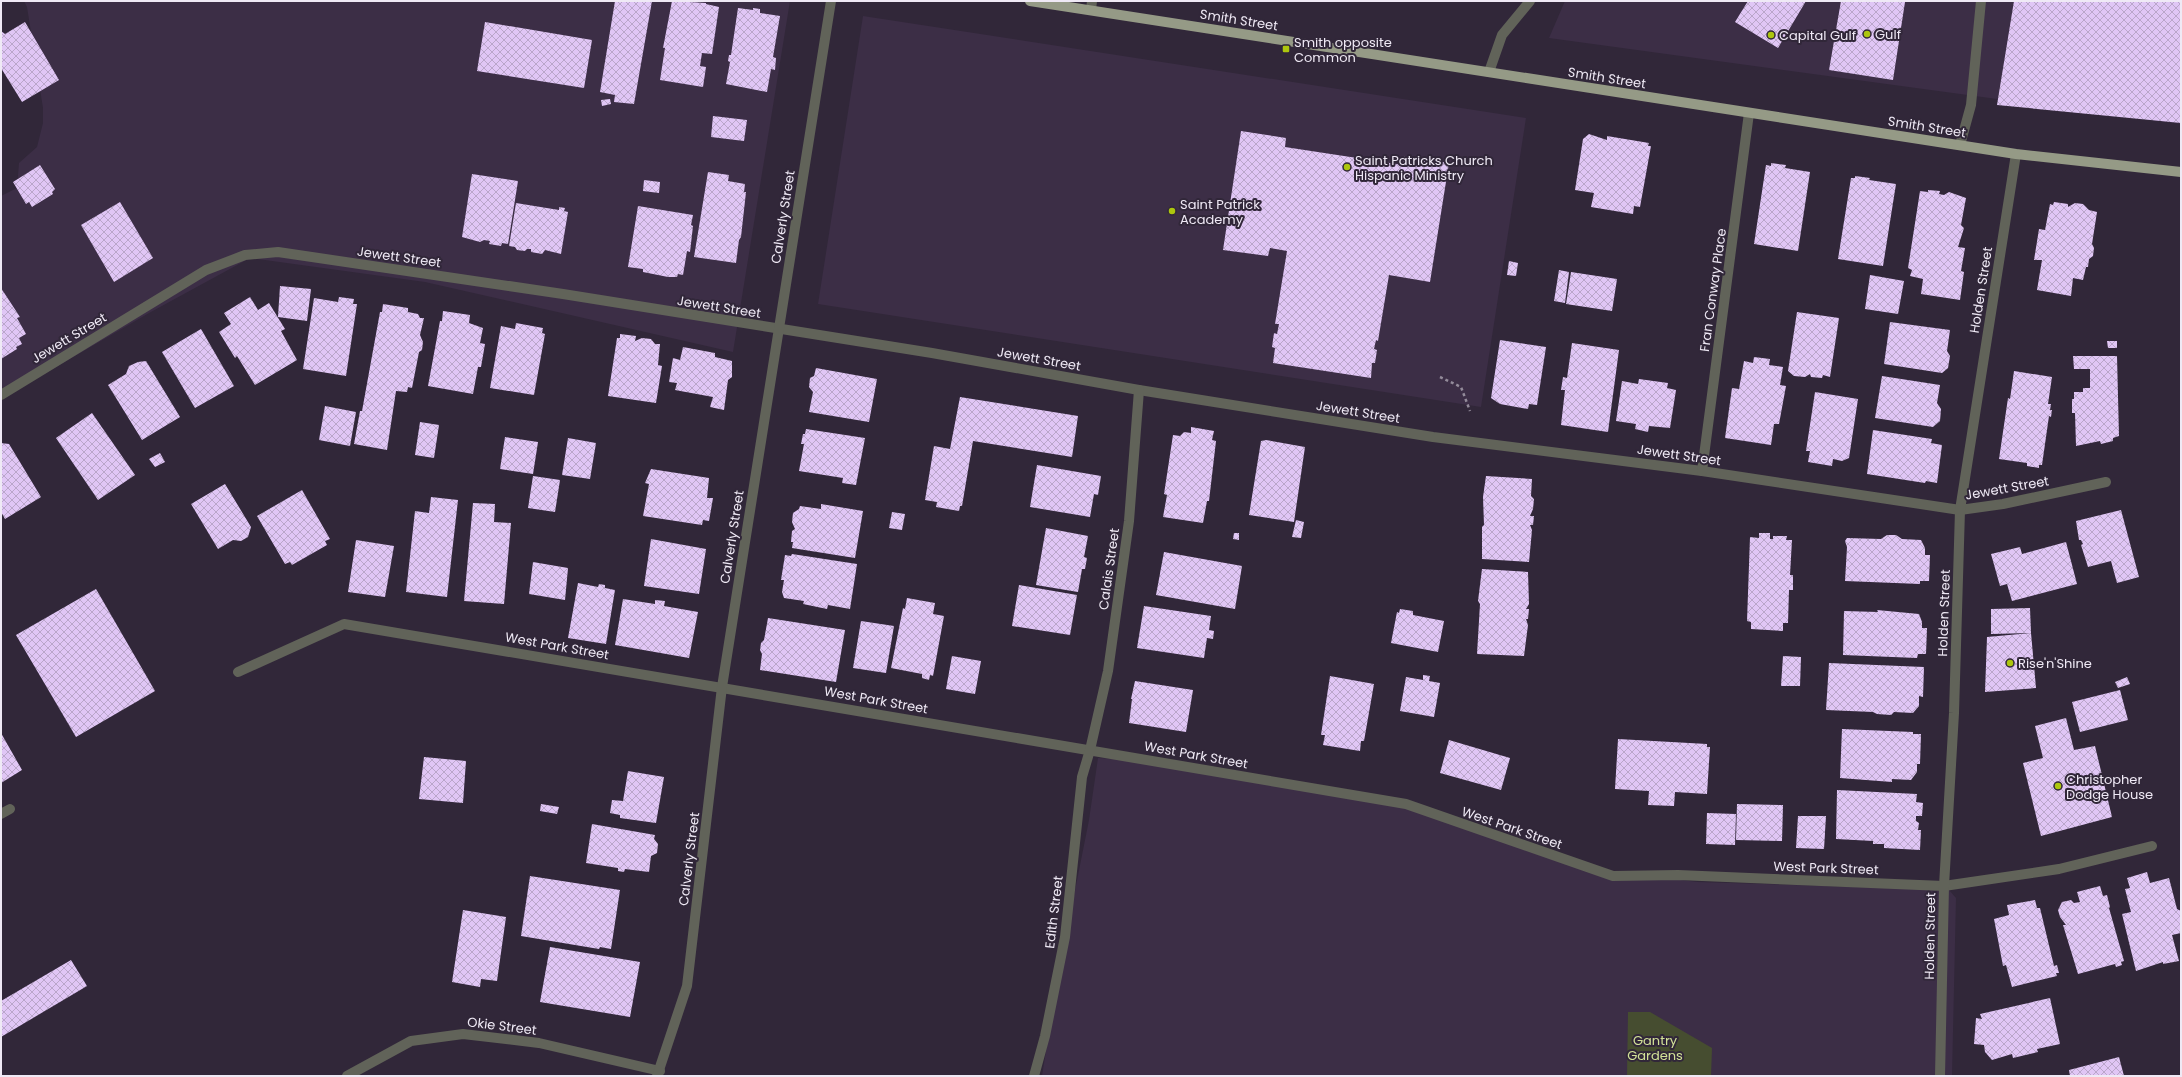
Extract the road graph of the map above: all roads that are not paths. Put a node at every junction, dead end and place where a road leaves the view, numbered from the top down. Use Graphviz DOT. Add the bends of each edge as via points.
graph roads {
  1 [pos="831,1"];
  2 [pos="1030,1"];
  3 [pos="1530,1"];
  4 [pos="1981,1"];
  5 [pos="1091,6"];
  6 [pos="1489,72"];
  7 [pos="1749,113"];
  8 [pos="1960,145"];
  9 [pos="2016,154"];
  10 [pos="2181,172"];
  11 [pos="778,330"];
  12 [pos="1139,390"];
  13 [pos="1,395"];
  14 [pos="1702,471"];
  15 [pos="2106,482"];
  16 [pos="1960,510"];
  17 [pos="238,672"];
  18 [pos="722,687"];
  19 [pos="1090,750"];
  20 [pos="10,809"];
  21 [pos="1,814"];
  22 [pos="2152,846"];
  23 [pos="1944,886"];
  24 [pos="658,1074"];
  25 [pos="347,1076"];
  26 [pos="1034,1076"];
  27 [pos="1940,1076"];
  1 -- 11 [label="street, Calverly Street"];
  2 -- 5 [label="main road, Smith Street"];
  3 -- 6 [label="street" via="1502,35"];
  4 -- 8 [label="street" via="1971,105"];
  5 -- 6 [label="main road, Smith Street"];
  6 -- 7 [label="main road, Smith Street"];
  7 -- 8 [label="main road, Smith Street"];
  7 -- 14 [label="street, Fran Conway Place"];
  8 -- 9 [label="main road, Smith Street"];
  9 -- 10 [label="main road, Smith Street"];
  9 -- 16 [label="street, Holden Street"];
  11 -- 12 [label="street, Jewett Street" via="932,353"];
  11 -- 13 [label="street, Jewett Street" via="563,294 278,252 251,254 206,270"];
  11 -- 18 [label="street, Calverly Street"];
  12 -- 14 [label="street, Jewett Street" via="1433,437"];
  12 -- 19 [label="street, Calais Street" via="1129,521 1108,671"];
  14 -- 16 [label="street, Jewett Street"];
  15 -- 16 [label="street, Jewett Street" via="2003,504"];
  16 -- 23 [label="street, Holden Street" via="1954,713"];
  17 -- 18 [label="street, West Park Street" via="344,624"];
  18 -- 19 [label="street, West Park Street"];
  18 -- 24 [label="street, Calverly Street" via="687,986"];
  19 -- 23 [label="street, West Park Street" via="1406,804 1613,876 1678,875"];
  19 -- 26 [label="street, Edith Street" via="1082,777 1065,938"];
  20 -- 21 [label="street"];
  22 -- 23 [label="street, West Park Street" via="2059,869"];
  23 -- 27 [label="street, Holden Street"];
  24 -- 25 [label="street, Okie Street" via="540,1044 463,1034 411,1041"];
}
